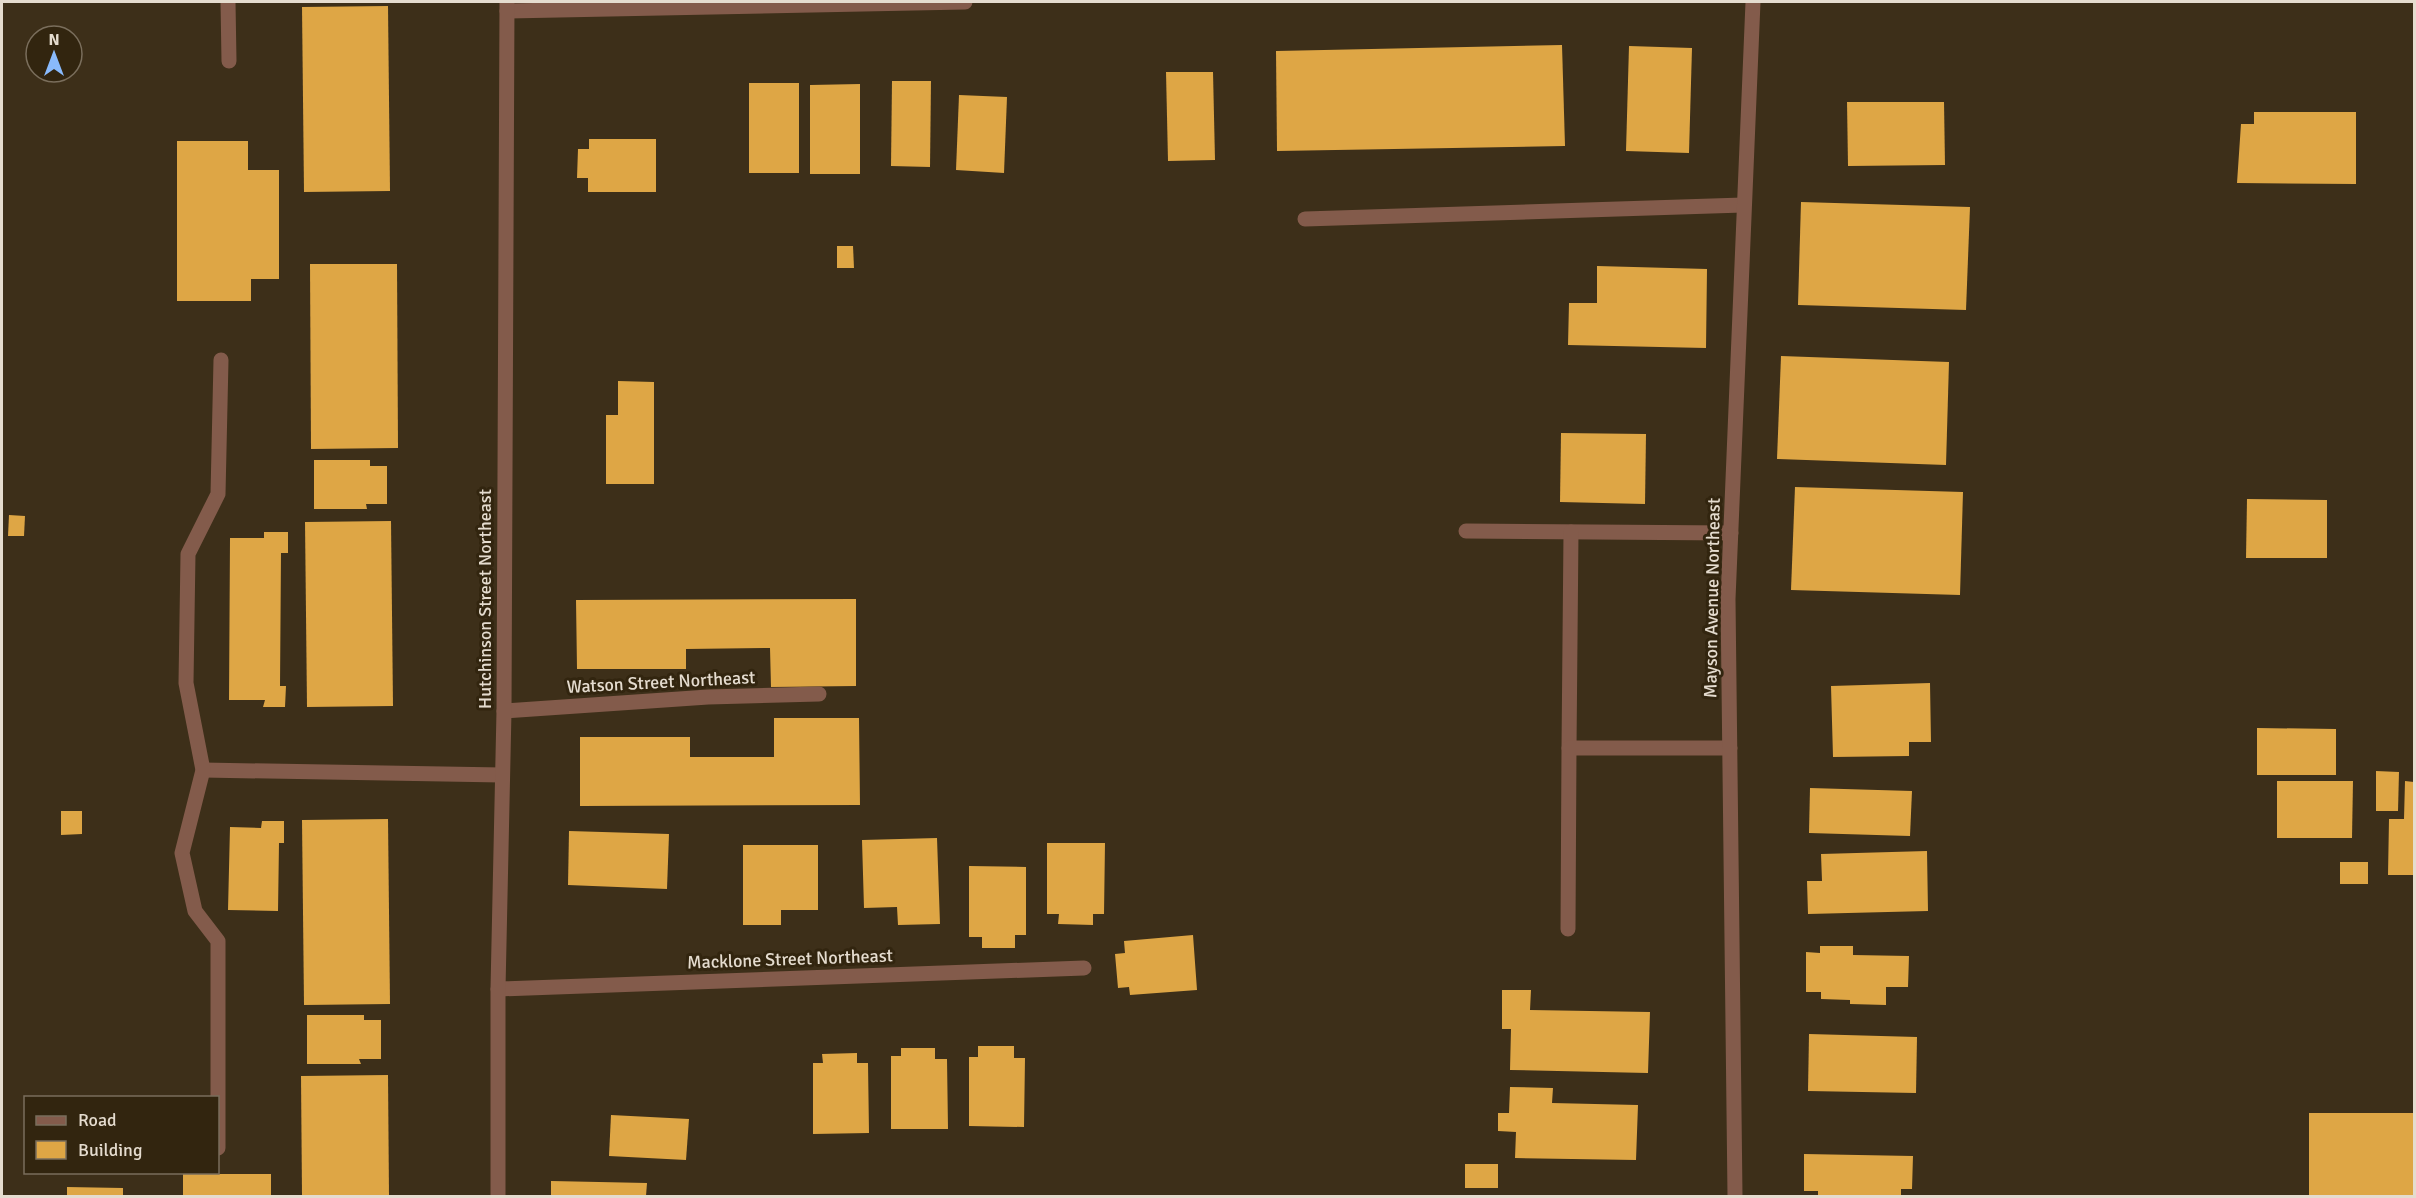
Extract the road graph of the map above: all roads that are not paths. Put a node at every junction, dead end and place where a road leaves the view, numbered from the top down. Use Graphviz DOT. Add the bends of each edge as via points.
graph roads {
  1 [pos="228,2"];
  2 [pos="965,2"];
  3 [pos="1753,2"];
  4 [pos="507,6"];
  5 [pos="230,61"];
  6 [pos="1743,205"];
  7 [pos="1305,219"];
  8 [pos="220,360"];
  9 [pos="1466,531"];
  10 [pos="1571,532"];
  11 [pos="1731,533"];
  12 [pos="819,694"];
  13 [pos="504,711"];
  14 [pos="1569,748"];
  15 [pos="1730,748"];
  16 [pos="203,770"];
  17 [pos="502,775"];
  18 [pos="1568,928"];
  19 [pos="1084,968"];
  20 [pos="498,989"];
  21 [pos="218,1096"];
  22 [pos="498,1197"];
  23 [pos="1735,1197"];
  1 -- 5 [label="street"];
  2 -- 4 [label="street"];
  3 -- 6 [label="street, Mayson Avenue Northeast"];
  4 -- 13 [label="street, Hutchinson Street Northeast"];
  6 -- 7 [label="street"];
  6 -- 11 [label="street, Mayson Avenue Northeast"];
  8 -- 16 [label="street" via="218,494 188,554 186,683"];
  9 -- 10 [label="street"];
  10 -- 11 [label="street"];
  10 -- 14 [label="street"];
  11 -- 15 [label="street, Mayson Avenue Northeast"];
  12 -- 13 [label="street, Watson Street Northeast"];
  13 -- 17 [label="street, Hutchinson Street Northeast"];
  14 -- 15 [label="street"];
  14 -- 18 [label="street"];
  15 -- 23 [label="street, Mayson Avenue Northeast"];
  16 -- 17 [label="street"];
  16 -- 21 [label="street" via="182,853 195,912 218,941"];
  17 -- 20 [label="street, Hutchinson Street Northeast"];
  19 -- 20 [label="street, Macklone Street Northeast"];
  20 -- 22 [label="street, Hutchinson Street Northeast"];
}
